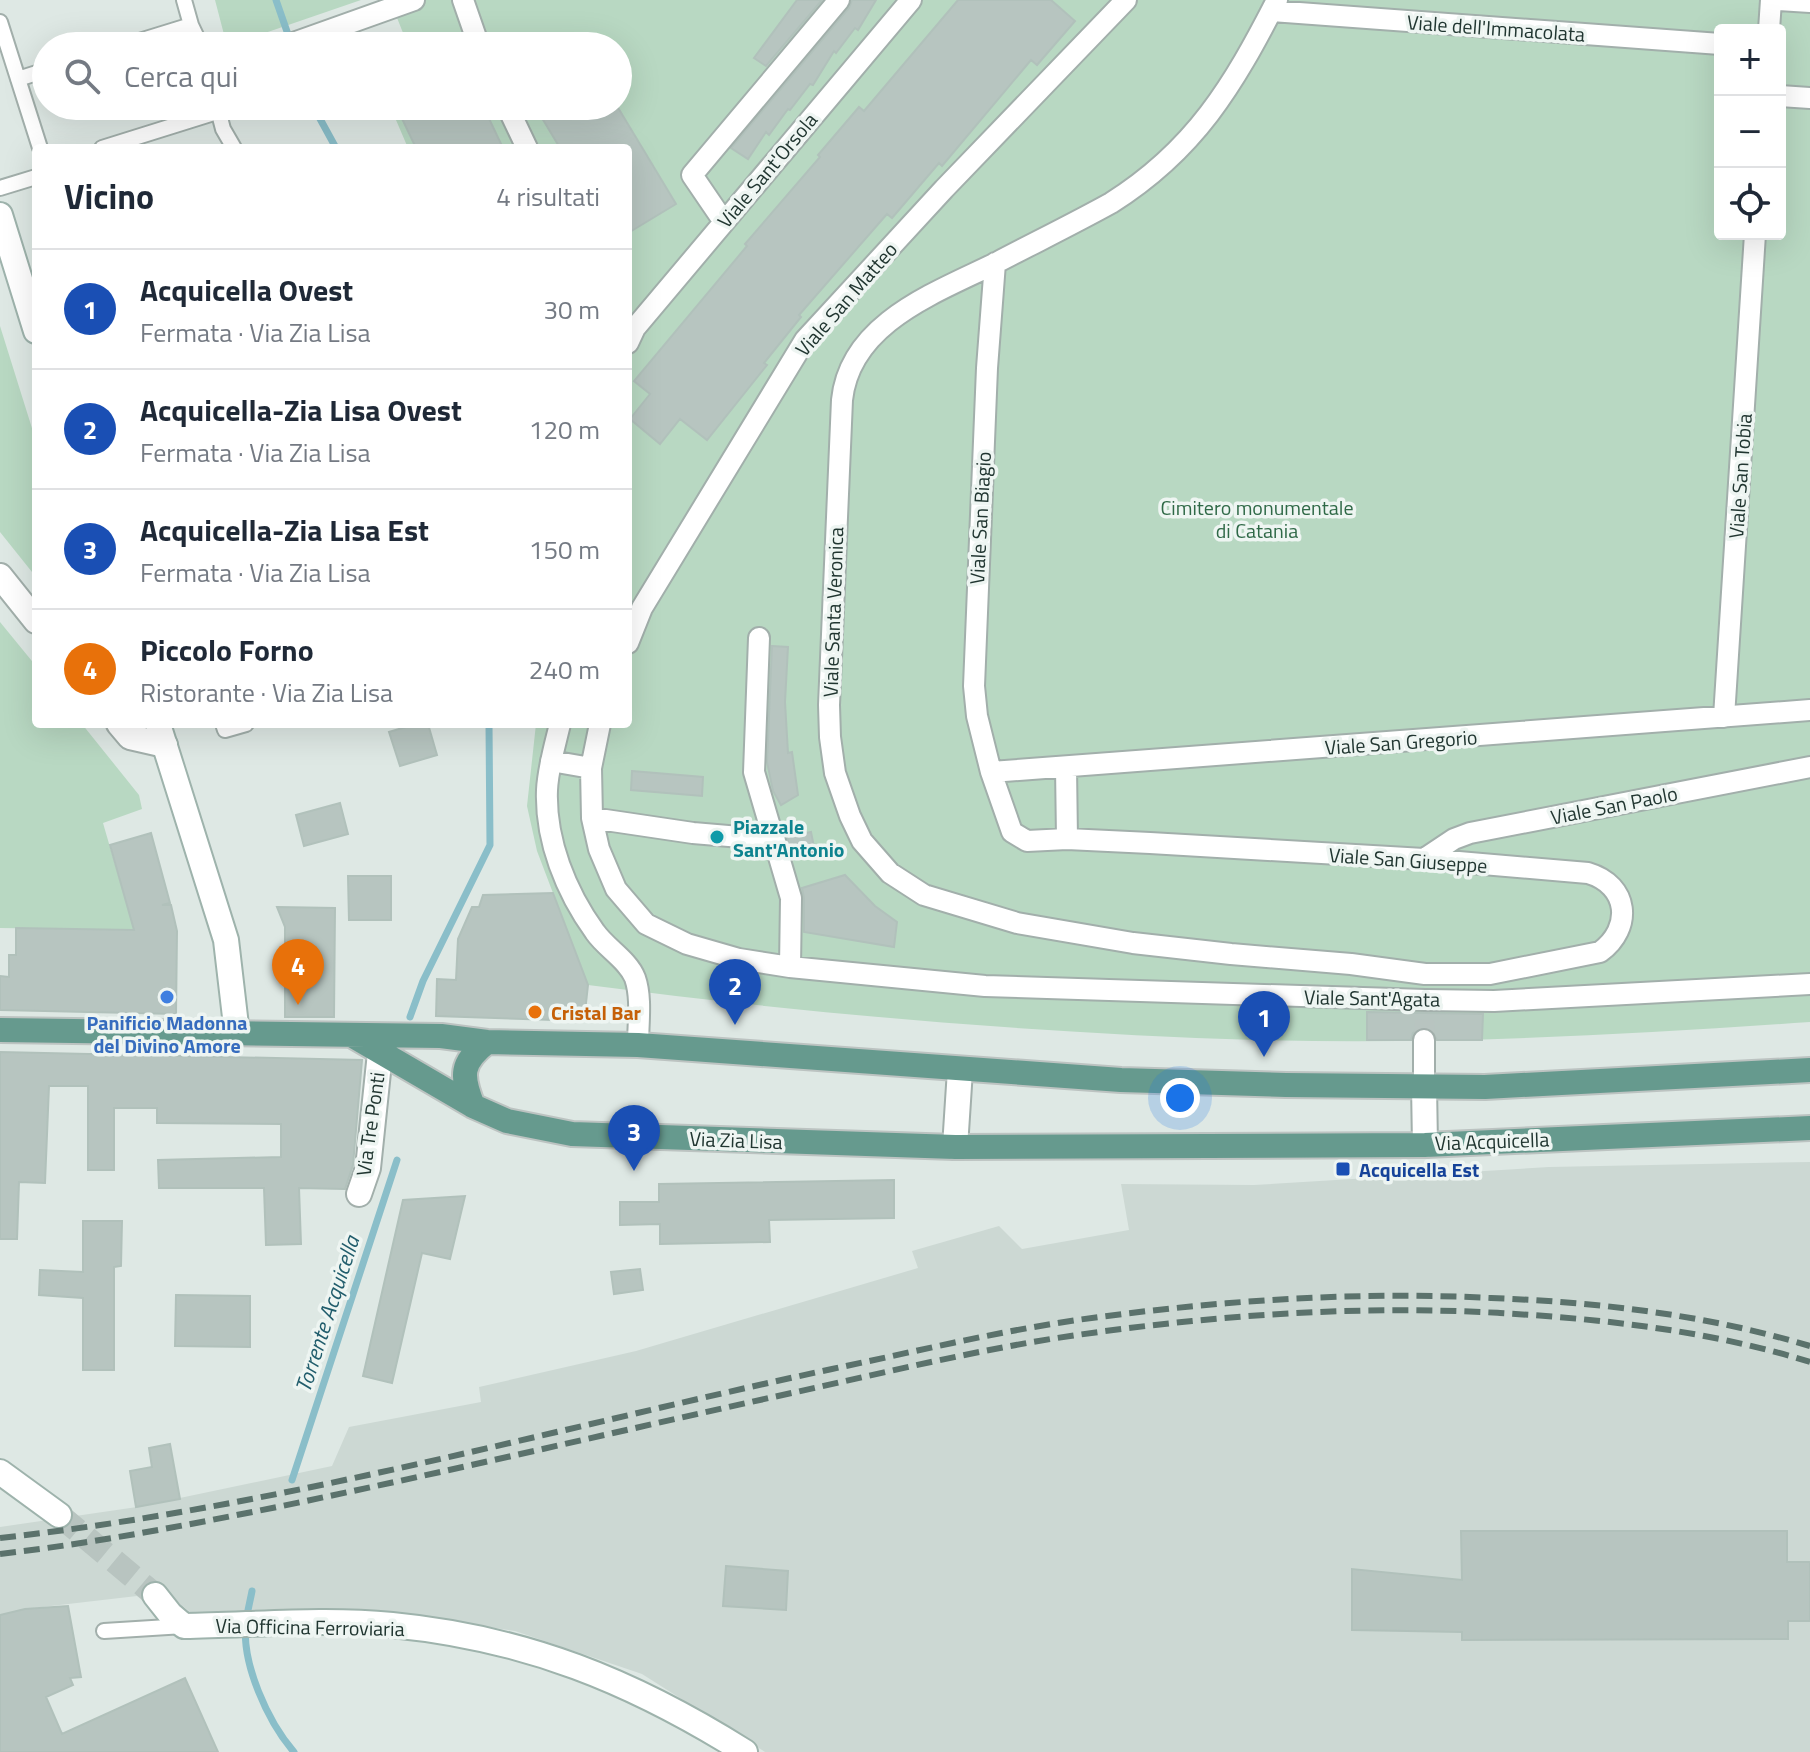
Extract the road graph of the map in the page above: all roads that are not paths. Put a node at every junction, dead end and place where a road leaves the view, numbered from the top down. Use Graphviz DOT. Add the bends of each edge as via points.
graph roads {
  1 [pos="184,0"];
  2 [pos="414,0"];
  3 [pos="463,0"];
  4 [pos="839,0"];
  5 [pos="911,0"];
  6 [pos="1126,0"];
  7 [pos="1771,0"];
  8 [pos="1778,0"];
  9 [pos="1810,2"];
  10 [pos="1275,6"];
  11 [pos="0,22"];
  12 [pos="1769,24"];
  13 [pos="191,25"];
  14 [pos="168,32"];
  15 [pos="194,32"];
  16 [pos="324,32"];
  17 [pos="474,32"];
  18 [pos="1714,43"];
  19 [pos="32,71"];
  20 [pos="11,73"];
  21 [pos="1786,96"];
  22 [pos="1810,98"];
  23 [pos="185,120"];
  24 [pos="220,120"];
  25 [pos="514,120"];
  26 [pos="38,144"];
  27 [pos="114,144"];
  28 [pos="232,144"];
  29 [pos="525,144"];
  30 [pos="32,178"];
  31 [pos="0,188"];
  32 [pos="0,215"];
  33 [pos="724,222"];
  34 [pos="1755,240"];
  35 [pos="995,263"];
  36 [pos="32,318"];
  37 [pos="632,327"];
  38 [pos="0,576"];
  39 [pos="32,616"];
  40 [pos="632,633"];
  41 [pos="759,638"];
  42 [pos="1810,710"];
  43 [pos="1724,717"];
  44 [pos="122,728"];
  45 [pos="559,728"];
  46 [pos="599,728"];
  47 [pos="162,734"];
  48 [pos="551,761"];
  49 [pos="1066,767"];
  50 [pos="1810,767"];
  51 [pos="591,768"];
  52 [pos="991,772"];
  53 [pos="592,818"];
  54 [pos="1067,839"];
  55 [pos="775,840"];
  56 [pos="1424,859"];
  57 [pos="790,967"];
  58 [pos="1425,974"];
  59 [pos="1810,984"];
  60 [pos="1425,1006"];
  61 [pos="0,1030"];
  62 [pos="237,1034"];
  63 [pos="351,1035"];
  64 [pos="1424,1040"];
  65 [pos="487,1042"];
  66 [pos="638,1045"];
  67 [pos="380,1053"];
  68 [pos="960,1070"];
  69 [pos="1810,1070"];
  70 [pos="1424,1085"];
  71 [pos="473,1106"];
  72 [pos="1810,1128"];
  73 [pos="1425,1145"];
  74 [pos="955,1147"];
  75 [pos="359,1194"];
  76 [pos="0,1472"];
  77 [pos="59,1515"];
  78 [pos="155,1595"];
  79 [pos="184,1626"];
  80 [pos="104,1631"];
  81 [pos="745,1752"];
  1 -- 13 [label="lane"];
  2 -- 16 [label="street"];
  3 -- 17 [label="street"];
  4 -- 33 [label="street" via="692,175"];
  5 -- 33 [label="street, Viale Sant'Orsola"];
  6 -- 40 [label="street, Viale San Matteo" via="805,340 642,608"];
  7 -- 12 [label="street"];
  8 -- 9 [label="street"];
  10 -- 18 [label="street, Viale dell'Immacolata"];
  10 -- 35 [label="street, Viale Santa Veronica" via="1221,99 1166,162 1111,203"];
  11 -- 20 [label="lane"];
  13 -- 14 [label="lane"];
  13 -- 15 [label="lane"];
  19 -- 20 [label="lane"];
  20 -- 26 [label="lane"];
  21 -- 22 [label="street"];
  23 -- 27 [label="lane"];
  24 -- 28 [label="lane"];
  25 -- 29 [label="street"];
  30 -- 31 [label="lane"];
  32 -- 36 [label="main road"];
  33 -- 37 [label="street, Viale Sant'Orsola"];
  34 -- 43 [label="street, Viale San Tobia"];
  35 -- 52 [label="street, Viale San Biagio" via="973,653 977,716"];
  35 -- 58 [label="street, Viale Santa Veronica" via="938,290 877,331 844,379 830,737 835,773 862,841 890,873 924,895 1017,923 1133,943"];
  38 -- 39 [label="main road"];
  41 -- 55 [label="street" via="754,772"];
  42 -- 43 [label="street, Viale San Gregorio"];
  43 -- 49 [label="street, Viale San Gregorio"];
  44 -- 47 [label="main road" via="130,737"];
  45 -- 48 [label="street"];
  46 -- 51 [label="street"];
  47 -- 62 [label="main road" via="226,940"];
  48 -- 51 [label="street"];
  48 -- 66 [label="street" via="550,827 560,866 597,935 634,976"];
  49 -- 52 [label="street, Viale San Gregorio"];
  49 -- 54 [label="street"];
  50 -- 56 [label="street, Viale San Paolo" via="1470,833"];
  51 -- 53 [label="street, Viale Sant'Agata"];
  52 -- 54 [label="street, Viale San Giuseppe" via="1012,832 1027,841"];
  53 -- 55 [label="street"];
  53 -- 57 [label="street, Viale Sant'Agata" via="616,889 646,924 726,956"];
  54 -- 56 [label="street, Viale San Giuseppe"];
  55 -- 57 [label="street" via="791,898"];
  56 -- 58 [label="street, Viale San Giuseppe" via="1602,877 1617,894 1622,921 1600,952 1490,974"];
  57 -- 60 [label="street, Viale Sant'Agata" via="985,986"];
  58 -- 60 [label="street"];
  59 -- 60 [label="street, Viale Sant'Agata"];
  61 -- 62 [label="main road"];
  62 -- 63 [label="main road"];
  63 -- 65 [label="main road"];
  63 -- 67 [label="main road, Via Zia Lisa"];
  64 -- 70 [label="street"];
  65 -- 66 [label="main road"];
  65 -- 71 [label="main road" via="468,1060 464,1072"];
  66 -- 68 [label="main road"];
  67 -- 71 [label="main road, Via Zia Lisa"];
  67 -- 75 [label="main road, Via Tre Ponti" via="368,1168"];
  68 -- 70 [label="main road" via="1121,1080"];
  68 -- 74 [label="main road"];
  69 -- 70 [label="main road" via="1485,1087"];
  70 -- 73 [label="main road, Via Acquicella"];
  71 -- 74 [label="main road, Via Zia Lisa" via="507,1121 572,1134"];
  72 -- 73 [label="main road, Via Acquicella"];
  73 -- 74 [label="main road, Via Zia Lisa"];
  76 -- 77 [label="main road"];
  78 -- 79 [label="main road"];
  79 -- 80 [label="lane"];
  79 -- 81 [label="main road, Via Officina Ferroviaria" via="391,1624 517,1647 638,1690"];
}
